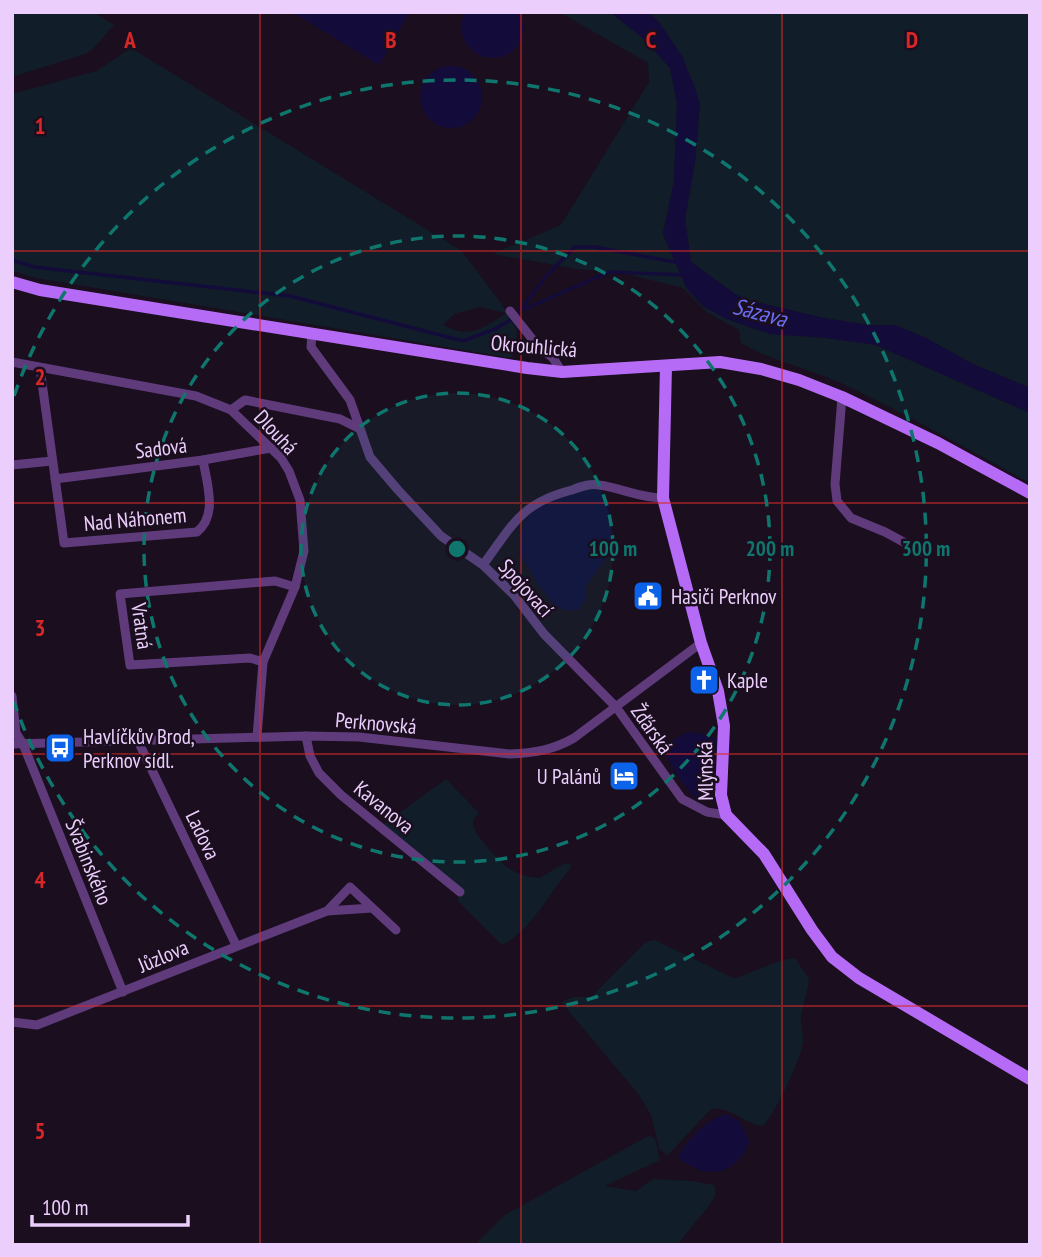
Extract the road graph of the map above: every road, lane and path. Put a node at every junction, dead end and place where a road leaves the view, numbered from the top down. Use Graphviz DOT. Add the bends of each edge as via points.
graph roads {
  1 [pos="12,282"];
  2 [pos="510,312"];
  3 [pos="312,333"];
  4 [pos="12,362"];
  5 [pos="666,366"];
  6 [pos="40,368"];
  7 [pos="562,372"];
  8 [pos="842,397"];
  9 [pos="231,410"];
  10 [pos="360,429"];
  11 [pos="271,448"];
  12 [pos="203,460"];
  13 [pos="52,461"];
  14 [pos="12,465"];
  15 [pos="55,479"];
  16 [pos="1030,493"];
  17 [pos="663,498"];
  18 [pos="922,552"];
  19 [pos="483,565"];
  20 [pos="295,587"];
  21 [pos="701,642"];
  22 [pos="263,662"];
  23 [pos="12,695"];
  24 [pos="615,707"];
  25 [pos="306,736"];
  26 [pos="257,737"];
  27 [pos="138,741"];
  28 [pos="12,744"];
  29 [pos="23,744"];
  30 [pos="726,815"];
  31 [pos="460,892"];
  32 [pos="372,908"];
  33 [pos="327,911"];
  34 [pos="396,930"];
  35 [pos="236,945"];
  36 [pos="122,992"];
  37 [pos="12,1022"];
  38 [pos="1030,1079"];
  1 -- 3 [label="main road, Okrouhlická"];
  2 -- 7 [label="street"];
  3 -- 7 [label="main road, Okrouhlická"];
  3 -- 10 [label="street, Spojovací" via="311,347 350,400"];
  4 -- 6 [label="street, Dlouhá"];
  5 -- 7 [label="main road, Okrouhlická"];
  5 -- 8 [label="main road, Okrouhlická" via="720,362 761,369"];
  5 -- 17 [label="main road, Mlýnská"];
  6 -- 9 [label="street, Dlouhá" via="196,396"];
  6 -- 13 [label="street"];
  8 -- 16 [label="main road, Okrouhlická"];
  8 -- 18 [label="street" via="837,501 851,518"];
  9 -- 10 [label="street" via="245,400 340,419"];
  9 -- 11 [label="street, Dlouhá"];
  10 -- 19 [label="street, Spojovací" via="370,457 398,490 441,536"];
  11 -- 12 [label="street, Sadová"];
  11 -- 20 [label="street, Dlouhá" via="289,471 300,500 304,551"];
  12 -- 15 [label="street, Sadová"];
  12 -- 15 [label="street, Nad Náhonem" via="209,511 205,526 191,534 64,543"];
  13 -- 14 [label="street"];
  13 -- 15 [label="street"];
  17 -- 19 [label="street" via="595,484 556,494 516,518"];
  17 -- 21 [label="main road, Mlýnská"];
  19 -- 24 [label="street, Spojovací"];
  20 -- 22 [label="street, Dlouhá"];
  20 -- 22 [label="street, Vratná" via="275,581 120,594 130,665"];
  21 -- 24 [label="street, Perknovská"];
  21 -- 30 [label="main road, Mlýnská" via="724,726 721,795"];
  22 -- 26 [label="street, Dlouhá"];
  23 -- 29 [label="street, Švabinského" via="16,733"];
  24 -- 25 [label="street, Perknovská" via="565,743 528,754"];
  24 -- 30 [label="street, Žďárská" via="682,799 706,812"];
  25 -- 26 [label="street, Perknovská"];
  25 -- 31 [label="street, Kavanova" via="319,773"];
  26 -- 27 [label="street, Perknovská"];
  27 -- 29 [label="street, Perknovská"];
  27 -- 35 [label="street, Ladova"];
  28 -- 29 [label="street, Perknovská"];
  29 -- 36 [label="street, Švabinského"];
  30 -- 38 [label="main road, Mlýnská" via="764,854 832,957 859,978"];
  32 -- 33 [label="street, Jůzlova"];
  32 -- 33 [label="street, Jůzlova" via="350,887"];
  32 -- 34 [label="street, Jůzlova"];
  33 -- 35 [label="street, Jůzlova"];
  35 -- 36 [label="street, Jůzlova"];
  36 -- 37 [label="street, Jůzlova" via="37,1025"];
}
